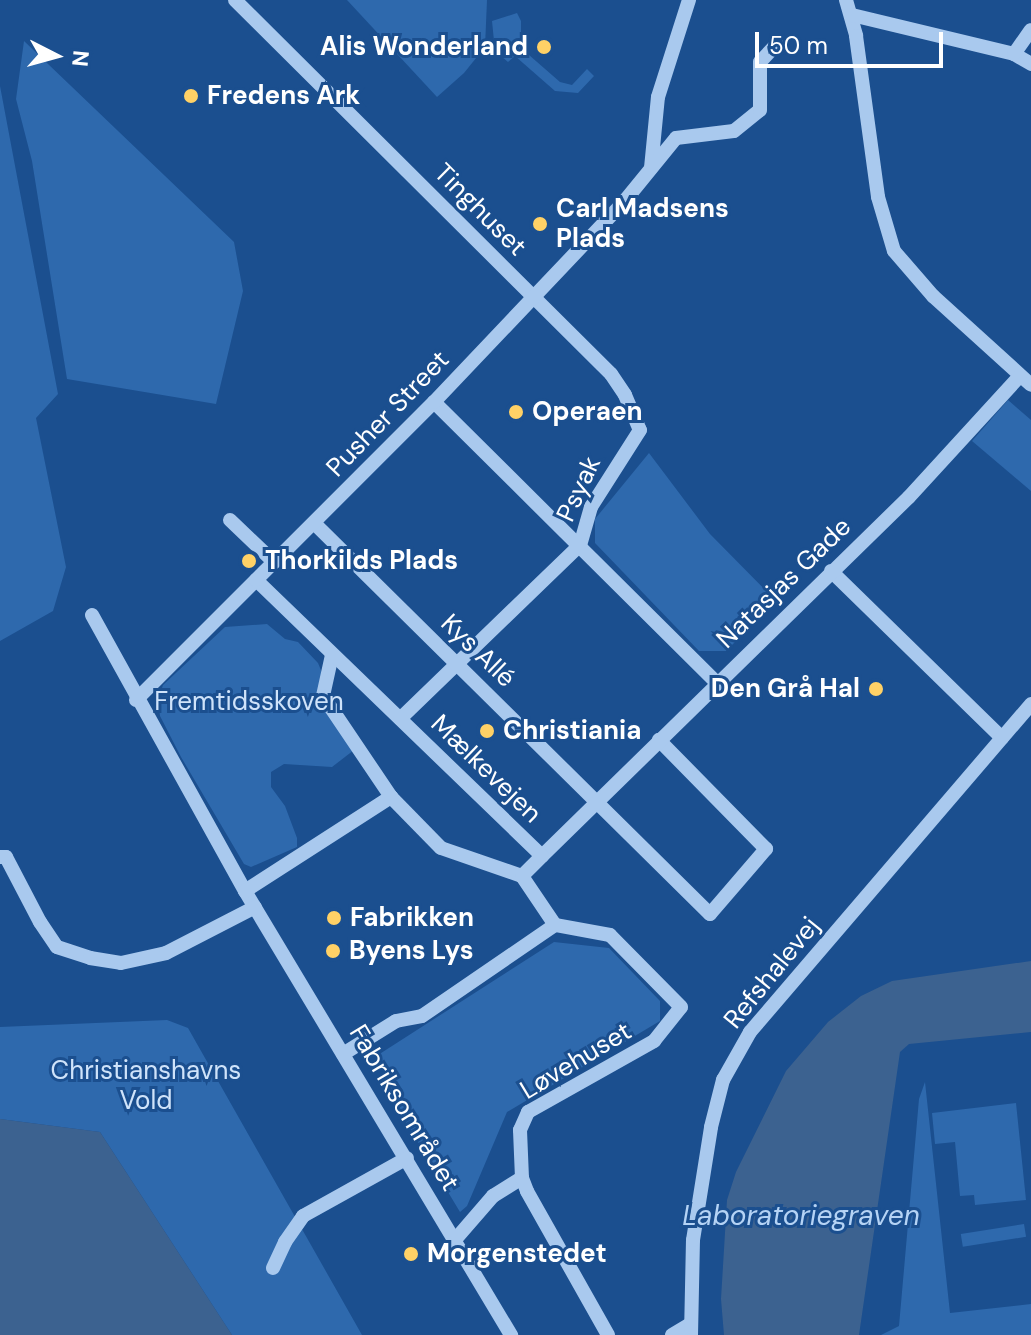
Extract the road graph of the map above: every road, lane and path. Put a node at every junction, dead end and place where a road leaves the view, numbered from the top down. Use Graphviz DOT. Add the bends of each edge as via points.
graph roads {
  1 [pos="235,0"];
  2 [pos="689,0"];
  3 [pos="846,0"];
  4 [pos="852,15"];
  5 [pos="1031,30"];
  6 [pos="777,44"];
  7 [pos="1014,54"];
  8 [pos="1031,64"];
  9 [pos="651,168"];
  10 [pos="533,296"];
  11 [pos="1026,380"];
  12 [pos="434,402"];
  13 [pos="230,520"];
  14 [pos="315,524"];
  15 [pos="580,545"];
  16 [pos="274,562"];
  17 [pos="831,571"];
  18 [pos="256,580"];
  19 [pos="92,615"];
  20 [pos="332,655"];
  21 [pos="455,662"];
  22 [pos="716,682"];
  23 [pos="136,700"];
  24 [pos="1031,704"];
  25 [pos="400,719"];
  26 [pos="1002,738"];
  27 [pos="659,740"];
  28 [pos="391,797"];
  29 [pos="597,800"];
  30 [pos="542,856"];
  31 [pos="0,857"];
  32 [pos="522,876"];
  33 [pos="245,891"];
  34 [pos="255,907"];
  35 [pos="555,925"];
  36 [pos="343,1054"];
  37 [pos="407,1158"];
  38 [pos="522,1178"];
  39 [pos="454,1241"];
  40 [pos="273,1268"];
  41 [pos="690,1329"];
  42 [pos="511,1335"];
  43 [pos="608,1335"];
  44 [pos="672,1335"];
  1 -- 10 [label="street, Tinghuset"];
  2 -- 9 [label="street" via="658,97"];
  3 -- 4 [label="street"];
  4 -- 7 [label="street"];
  4 -- 11 [label="street" via="878,197 894,251 933,296"];
  5 -- 7 [label="street"];
  6 -- 9 [label="street, Pusher Street" via="760,62 760,110 734,131 676,138"];
  7 -- 8 [label="street"];
  9 -- 10 [label="street, Pusher Street"];
  10 -- 12 [label="street, Pusher Street"];
  10 -- 15 [label="street, Psyak" via="611,374 640,430 591,507"];
  11 -- 17 [label="street, Natasjas Gade"];
  12 -- 14 [label="street, Pusher Street"];
  12 -- 15 [label="street"];
  13 -- 16 [label="street"];
  14 -- 16 [label="street, Pusher Street"];
  14 -- 21 [label="street, Kys Allé"];
  15 -- 21 [label="street, Psyak"];
  15 -- 22 [label="street"];
  16 -- 18 [label="street"];
  17 -- 22 [label="street, Natasjas Gade"];
  17 -- 26 [label="street"];
  18 -- 20 [label="street, Mælkevejen"];
  18 -- 23 [label="street"];
  19 -- 23 [label="street, Fabriksområdet"];
  20 -- 25 [label="street, Mælkevejen"];
  20 -- 28 [label="street" via="323,696"];
  21 -- 25 [label="street, Psyak"];
  21 -- 29 [label="street, Kys Allé"];
  22 -- 27 [label="street, Natasjas Gade"];
  23 -- 33 [label="street, Fabriksområdet"];
  24 -- 26 [label="street, Refshalevej"];
  25 -- 30 [label="street, Mælkevejen"];
  26 -- 41 [label="street, Refshalevej" via="750,1032 723,1080 693,1240"];
  27 -- 29 [label="street, Natasjas Gade"];
  27 -- 29 [label="street, Kys Allé" via="766,849 710,914"];
  28 -- 32 [label="street" via="441,848"];
  28 -- 33 [label="street"];
  29 -- 30 [label="street, Natasjas Gade"];
  30 -- 32 [label="street, Mælkevejen"];
  31 -- 34 [label="street" via="6,857 57,947 90,958 121,963 166,953"];
  32 -- 35 [label="street"];
  33 -- 34 [label="street, Fabriksområdet"];
  34 -- 36 [label="street, Fabriksområdet"];
  35 -- 36 [label="street" via="422,1016 396,1021"];
  35 -- 38 [label="street, Løvehuset" via="610,935 681,1007 654,1041 528,1112 520,1130"];
  36 -- 37 [label="street, Fabriksområdet"];
  37 -- 39 [label="street, Fabriksområdet"];
  37 -- 40 [label="street" via="303,1216"];
  38 -- 39 [label="street" via="493,1196"];
  38 -- 43 [label="street, Løvehuset"];
  39 -- 42 [label="street, Fabriksområdet"];
  41 -- 44 [label="street"];
}
